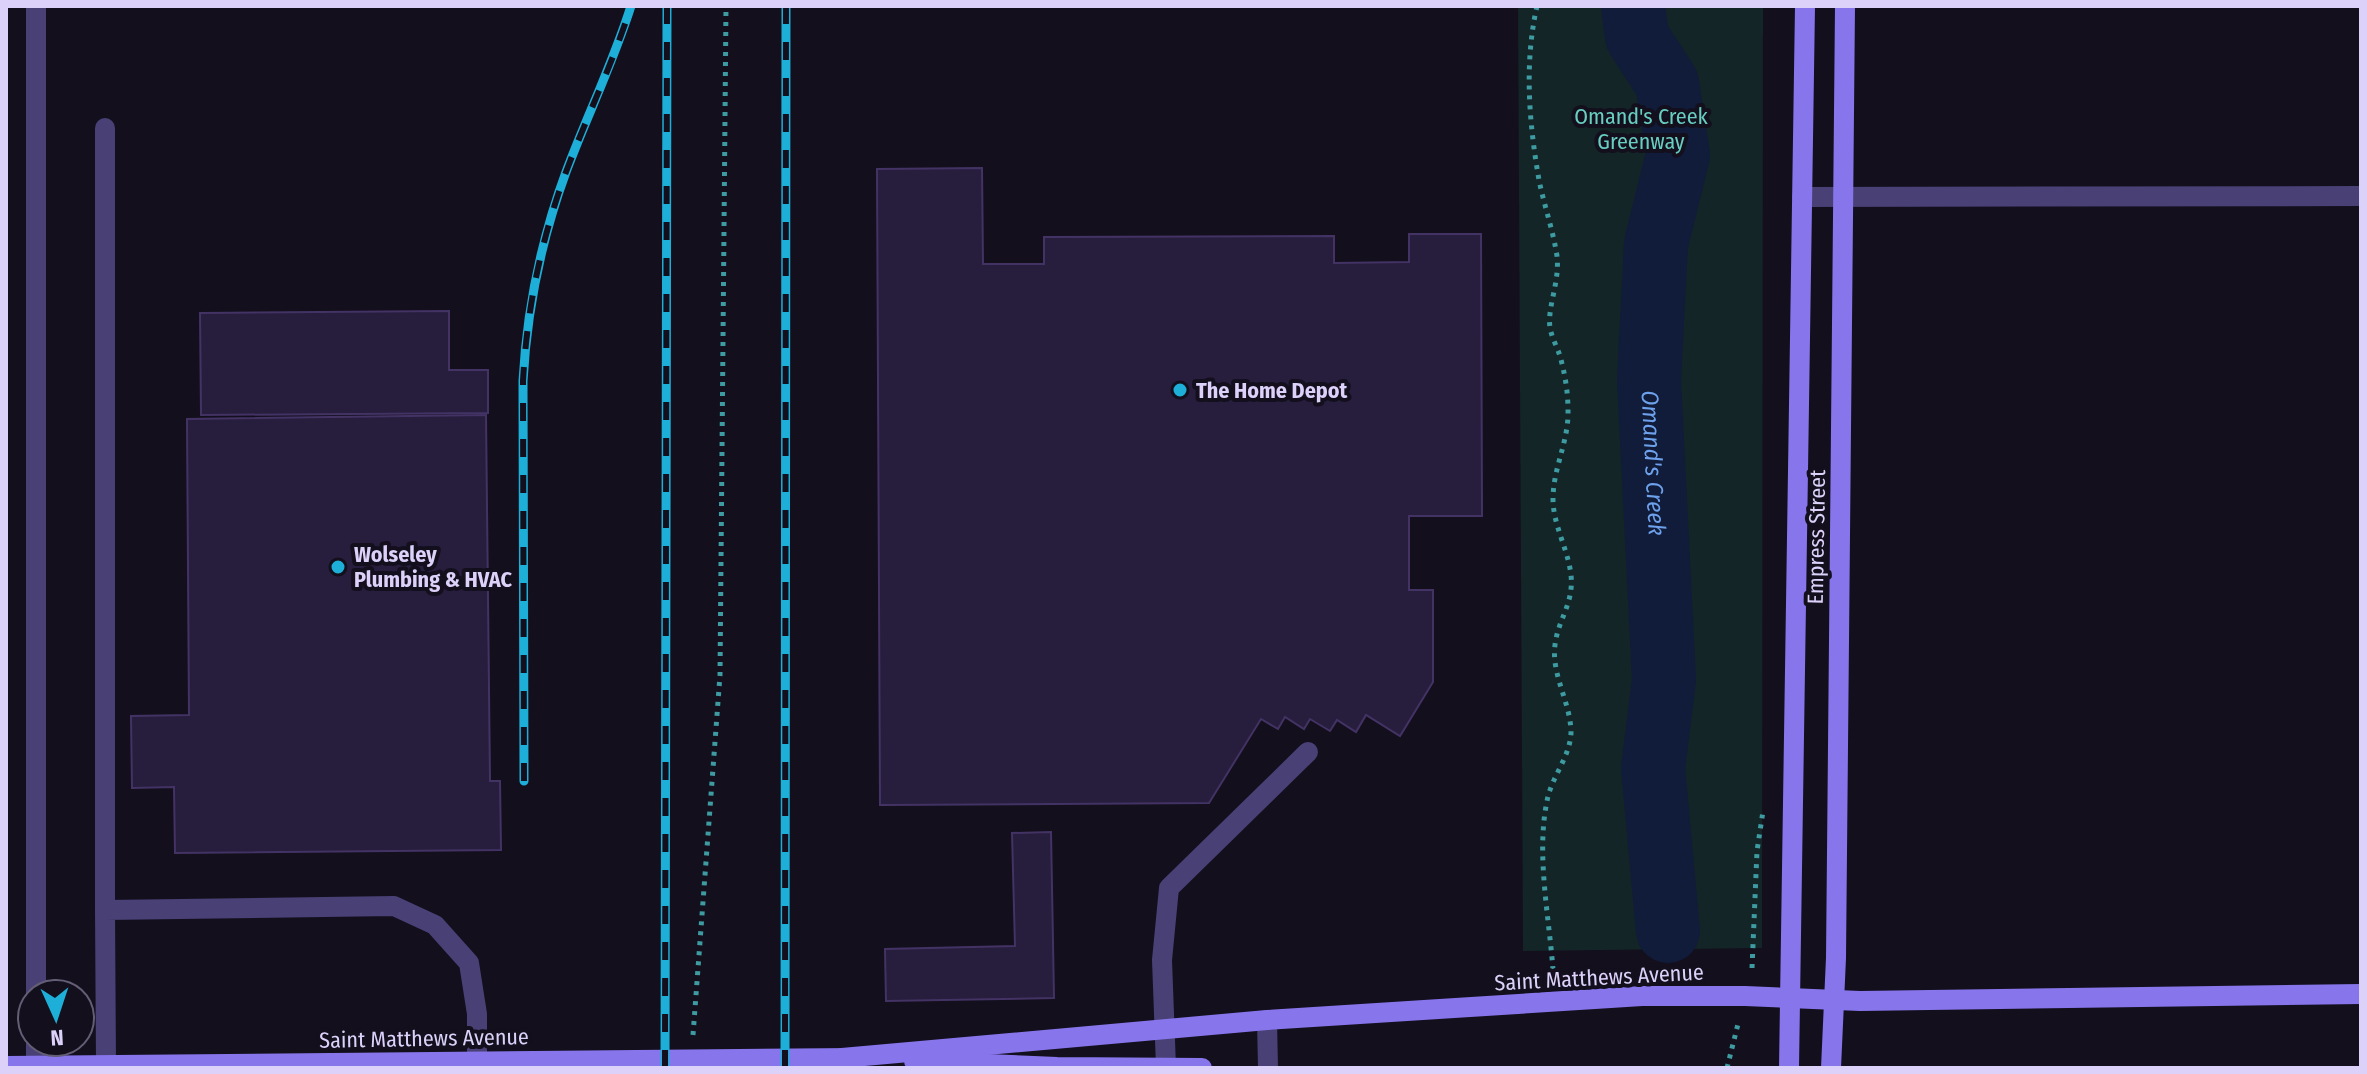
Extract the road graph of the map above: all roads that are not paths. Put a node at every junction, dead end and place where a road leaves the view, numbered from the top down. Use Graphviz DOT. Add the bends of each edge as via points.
graph roads {
  1 [pos="36,6"];
  2 [pos="1805,6"];
  3 [pos="1845,6"];
  4 [pos="105,128"];
  5 [pos="2361,196"];
  6 [pos="1802,197"];
  7 [pos="1844,197"];
  8 [pos="1308,752"];
  9 [pos="105,910"];
  10 [pos="36,978"];
  11 [pos="2361,994"];
  12 [pos="1789,997"];
  13 [pos="1834,999"];
  14 [pos="1267,1020"];
  15 [pos="1166,1028"];
  16 [pos="1018,1040"];
  17 [pos="842,1058"];
  18 [pos="477,1062"];
  19 [pos="106,1065"];
  20 [pos="368,1065"];
  21 [pos="6,1066"];
  22 [pos="1018,1066"];
  23 [pos="36,1067"];
  24 [pos="80,1067"];
  25 [pos="1166,1067"];
  26 [pos="1202,1068"];
  27 [pos="1268,1068"];
  28 [pos="1789,1068"];
  29 [pos="1831,1068"];
  1 -- 10 [label="lane"];
  2 -- 6 [label="main road, Empress Street"];
  3 -- 7 [label="main road, Empress Street"];
  4 -- 9 [label="lane"];
  5 -- 7 [label="lane"];
  6 -- 7 [label="lane"];
  6 -- 12 [label="main road, Empress Street"];
  7 -- 13 [label="main road, Empress Street"];
  8 -- 15 [label="lane" via="1169,888 1162,960"];
  9 -- 18 [label="lane" via="394,906 435,925 469,963"];
  9 -- 19 [label="lane"];
  11 -- 13 [label="main road, Saint Matthews Avenue"];
  12 -- 13 [label="main road, Saint Matthews Avenue"];
  12 -- 14 [label="main road, Saint Matthews Avenue" via="1642,996"];
  12 -- 28 [label="main road, Empress Street"];
  13 -- 29 [label="main road, Empress Street"];
  14 -- 15 [label="main road, Saint Matthews Avenue"];
  14 -- 27 [label="lane"];
  15 -- 16 [label="main road, Saint Matthews Avenue"];
  15 -- 25 [label="lane"];
  16 -- 17 [label="main road, Saint Matthews Avenue"];
  16 -- 22 [label="lane"];
  17 -- 18 [label="main road, Saint Matthews Avenue"];
  17 -- 22 [label="main road, Saint Matthews Avenue"];
  18 -- 20 [label="main road, Saint Matthews Avenue"];
  19 -- 20 [label="main road, Saint Matthews Avenue"];
  19 -- 24 [label="main road, Saint Matthews Avenue"];
  21 -- 23 [label="main road, Saint Matthews Avenue"];
  22 -- 25 [label="main road, Saint Matthews Avenue"];
  23 -- 24 [label="main road, Saint Matthews Avenue"];
  25 -- 26 [label="main road, Saint Matthews Avenue"];
}
